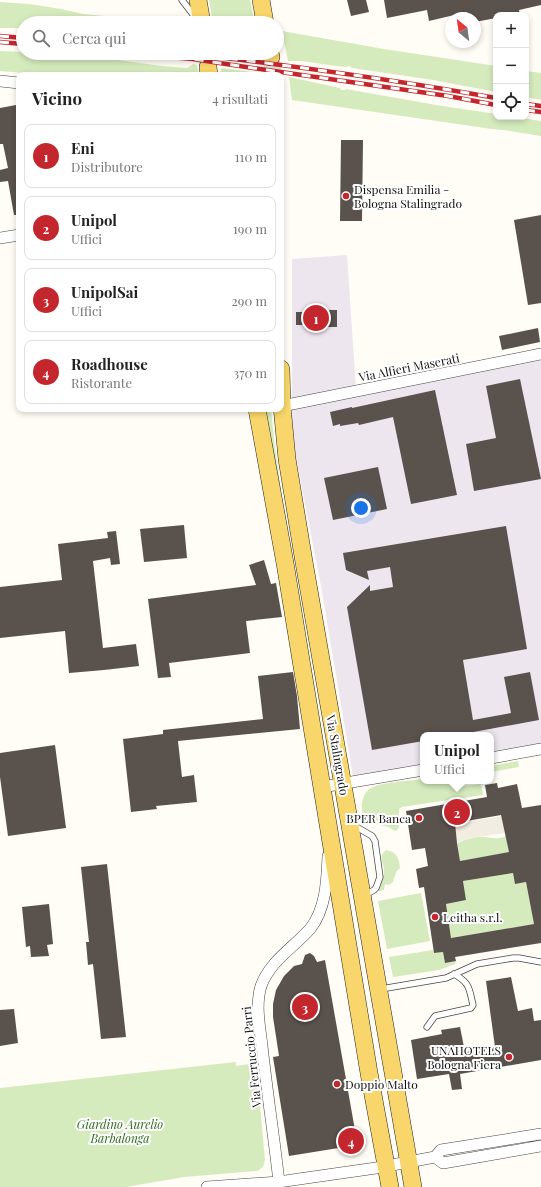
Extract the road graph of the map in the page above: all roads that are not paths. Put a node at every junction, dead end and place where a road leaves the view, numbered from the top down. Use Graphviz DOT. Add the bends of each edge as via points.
graph roads {
  1 [pos="182,0"];
  2 [pos="198,0"];
  3 [pos="261,0"];
  4 [pos="195,16"];
  5 [pos="199,16"];
  6 [pos="264,16"];
  7 [pos="0,81"];
  8 [pos="16,82"];
  9 [pos="16,235"];
  10 [pos="0,238"];
  11 [pos="541,354"];
  12 [pos="284,406"];
  13 [pos="258,412"];
  14 [pos="283,412"];
  15 [pos="541,750"];
  16 [pos="494,758"];
  17 [pos="420,771"];
  18 [pos="343,784"];
  19 [pos="322,787"];
  20 [pos="329,832"];
  21 [pos="541,962"];
  22 [pos="454,974"];
  23 [pos="378,989"];
  24 [pos="427,1027"];
  25 [pos="541,1134"];
  26 [pos="541,1146"];
  27 [pos="435,1157"];
  28 [pos="408,1162"];
  29 [pos="386,1166"];
  30 [pos="278,1182"];
  31 [pos="207,1187"];
  32 [pos="390,1187"];
  33 [pos="413,1187"];
  1 -- 4 [label="lane"];
  2 -- 5 [label="main road"];
  3 -- 6 [label="main road"];
  7 -- 8 [label="street"];
  9 -- 10 [label="street"];
  11 -- 12 [label="street, Via Alfieri Maserati"];
  13 -- 19 [label="main road, Via Stalingrado"];
  14 -- 18 [label="main road, Via Stalingrado" via="287,458"];
  15 -- 16 [label="street"];
  17 -- 18 [label="street"];
  18 -- 19 [label="street"];
  18 -- 23 [label="main road, Via Stalingrado"];
  19 -- 20 [label="main road, Via Stalingrado"];
  20 -- 29 [label="main road, Via Stalingrado"];
  20 -- 30 [label="street, Via Ferruccio Parri" via="327,876 318,913 310,928 280,957 264,979 259,997 258,1009"];
  21 -- 22 [label="lane" via="513,958 477,964"];
  22 -- 23 [label="lane" via="446,978"];
  22 -- 24 [label="lane" via="468,986 473,1005 471,1008 435,1016"];
  23 -- 28 [label="main road, Via Stalingrado"];
  25 -- 27 [label="street" via="441,1150"];
  26 -- 27 [label="street" via="443,1163"];
  27 -- 28 [label="street"];
  28 -- 29 [label="street"];
  28 -- 33 [label="main road, Via Stalingrado"];
  29 -- 30 [label="street"];
  29 -- 32 [label="main road, Via Stalingrado"];
  30 -- 31 [label="street"];
}
